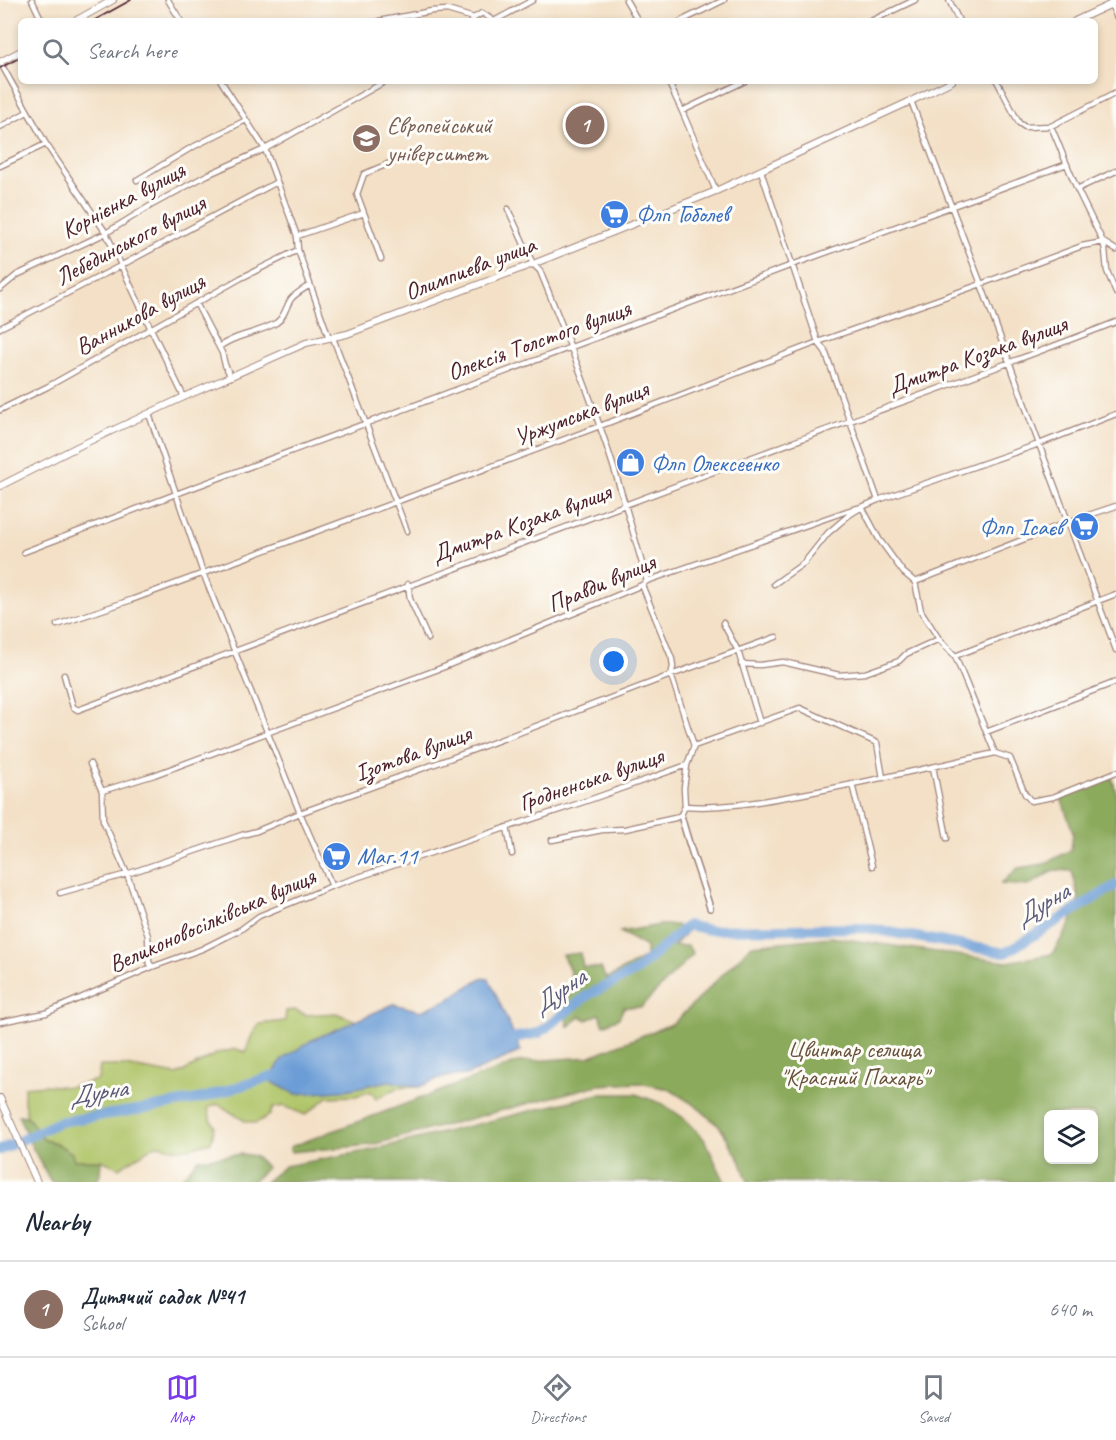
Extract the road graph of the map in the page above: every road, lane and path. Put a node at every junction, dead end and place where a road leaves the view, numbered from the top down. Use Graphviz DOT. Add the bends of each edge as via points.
graph roads {
  1 [pos="32,0"];
  2 [pos="113,0"];
  3 [pos="168,0"];
  4 [pos="532,0"];
  5 [pos="626,0"];
  6 [pos="724,0"];
  7 [pos="915,0"];
  8 [pos="949,0"];
  9 [pos="1113,2"];
  10 [pos="1116,16"];
  11 [pos="41,18"];
  12 [pos="80,18"];
  13 [pos="179,18"];
  14 [pos="395,18"];
  15 [pos="468,18"];
  16 [pos="476,18"];
  17 [pos="490,18"];
  18 [pos="499,18"];
  19 [pos="636,18"];
  20 [pos="687,18"];
  21 [pos="877,18"];
  22 [pos="958,18"];
  23 [pos="1081,18"];
  24 [pos="18,53"];
  25 [pos="0,62"];
  26 [pos="223,84"];
  27 [pos="381,84"];
  28 [pos="669,84"];
  29 [pos="739,84"];
  30 [pos="946,84"];
  31 [pos="999,84"];
  32 [pos="1116,93"];
  33 [pos="911,101"];
  34 [pos="682,111"];
  35 [pos="27,112"];
  36 [pos="246,120"];
  37 [pos="1051,126"];
  38 [pos="0,127"];
  39 [pos="46,144"];
  40 [pos="266,149"];
  41 [pos="402,158"];
  42 [pos="1067,164"];
  43 [pos="0,166"];
  44 [pos="761,171"];
  45 [pos="1116,171"];
  46 [pos="137,180"];
  47 [pos="277,182"];
  48 [pos="1077,189"];
  49 [pos="716,191"];
  50 [pos="952,207"];
  51 [pos="508,209"];
  52 [pos="364,213"];
  53 [pos="106,232"];
  54 [pos="297,236"];
  55 [pos="1103,242"];
  56 [pos="298,250"];
  57 [pos="1116,250"];
  58 [pos="381,259"];
  59 [pos="533,264"];
  60 [pos="792,265"];
  61 [pos="122,266"];
  62 [pos="981,284"];
  63 [pos="310,285"];
  64 [pos="0,289"];
  65 [pos="1116,293"];
  66 [pos="196,303"];
  67 [pos="1116,322"];
  68 [pos="0,328"];
  69 [pos="151,329"];
  70 [pos="331,338"];
  71 [pos="818,342"];
  72 [pos="219,347"];
  73 [pos="571,348"];
  74 [pos="1010,363"];
  75 [pos="231,377"];
  76 [pos="184,397"];
  77 [pos="0,410"];
  78 [pos="148,414"];
  79 [pos="1116,414"];
  80 [pos="851,420"];
  81 [pos="366,424"];
  82 [pos="600,426"];
  83 [pos="1039,444"];
  84 [pos="0,486"];
  85 [pos="176,494"];
  86 [pos="878,500"];
  87 [pos="396,502"];
  88 [pos="626,504"];
  89 [pos="1116,506"];
  90 [pos="862,507"];
  91 [pos="1068,522"];
  92 [pos="407,531"];
  93 [pos="24,552"];
  94 [pos="203,573"];
  95 [pos="915,582"];
  96 [pos="644,583"];
  97 [pos="408,584"];
  98 [pos="774,584"];
  99 [pos="1116,594"];
  100 [pos="1098,601"];
  101 [pos="723,623"];
  102 [pos="57,624"];
  103 [pos="776,637"];
  104 [pos="428,639"];
  105 [pos="939,639"];
  106 [pos="1116,650"];
  107 [pos="234,651"];
  108 [pos="738,651"];
  109 [pos="954,656"];
  110 [pos="741,664"];
  111 [pos="64,675"];
  112 [pos="671,675"];
  113 [pos="1116,682"];
  114 [pos="760,723"];
  115 [pos="986,732"];
  116 [pos="267,733"];
  117 [pos="694,746"];
  118 [pos="995,753"];
  119 [pos="90,764"];
  120 [pos="687,765"];
  121 [pos="933,767"];
  122 [pos="1116,772"];
  123 [pos="883,778"];
  124 [pos="852,784"];
  125 [pos="102,791"];
  126 [pos="685,806"];
  127 [pos="300,813"];
  128 [pos="681,815"];
  129 [pos="507,827"];
  130 [pos="947,838"];
  131 [pos="552,840"];
  132 [pos="512,854"];
  133 [pos="872,866"];
  134 [pos="127,874"];
  135 [pos="332,886"];
  136 [pos="60,893"];
  137 [pos="710,908"];
  138 [pos="152,967"];
  139 [pos="0,1022"];
  140 [pos="0,1098"];
  141 [pos="37,1182"];
  1 -- 11 [label="street"];
  2 -- 12 [label="main road"];
  3 -- 13 [label="street"];
  4 -- 18 [label="street"];
  5 -- 19 [label="street"];
  6 -- 20 [label="street"];
  7 -- 21 [label="street"];
  8 -- 22 [label="street"];
  9 -- 10 [label="street"];
  9 -- 23 [label="main road"];
  14 -- 15 [label="street" via="447,10"];
  16 -- 17 [label="street" via="482,13"];
  24 -- 25 [label="main road"];
  25 -- 35 [label="street"];
  26 -- 36 [label="street"];
  27 -- 40 [label="street"];
  28 -- 34 [label="street"];
  29 -- 34 [label="street"];
  30 -- 33 [label="main road, Олимпиева улица"];
  31 -- 37 [label="street" via="1022,126"];
  32 -- 37 [label="street"];
  33 -- 44 [label="main road, Олимпиева улица"];
  33 -- 50 [label="street"];
  34 -- 49 [label="street"];
  35 -- 38 [label="street"];
  35 -- 39 [label="street"];
  36 -- 40 [label="street"];
  36 -- 46 [label="street, Корнієнка вулиця"];
  37 -- 42 [label="street"];
  39 -- 43 [label="street"];
  39 -- 53 [label="street"];
  40 -- 47 [label="street"];
  40 -- 53 [label="street, Корнієнка вулиця" via="207,175"];
  41 -- 52 [label="street" via="364,174 357,194"];
  42 -- 48 [label="street"];
  42 -- 50 [label="street, Олексія Толстого вулиця"];
  44 -- 49 [label="main road, Олимпиева улица"];
  44 -- 60 [label="street"];
  45 -- 48 [label="street"];
  47 -- 54 [label="street"];
  47 -- 61 [label="street, Лебединського вулиця"];
  48 -- 55 [label="street"];
  49 -- 59 [label="main road, Олимпиева улица"];
  50 -- 60 [label="street, Олексія Толстого вулиця"];
  50 -- 62 [label="street"];
  51 -- 59 [label="street"];
  52 -- 54 [label="street"];
  52 -- 58 [label="street"];
  53 -- 61 [label="street"];
  53 -- 64 [label="street, Корнієнка вулиця" via="17,275"];
  54 -- 56 [label="street"];
  55 -- 57 [label="street"];
  55 -- 62 [label="street, Уржумська вулиця" via="1082,246"];
  55 -- 65 [label="street" via="1107,271"];
  56 -- 63 [label="street"];
  56 -- 66 [label="street, Ванникова вулиця"];
  59 -- 70 [label="main road, Олимпиева улица"];
  59 -- 73 [label="street" via="540,271"];
  60 -- 71 [label="street"];
  60 -- 73 [label="street, Олексія Толстого вулиця"];
  61 -- 68 [label="street, Лебединського вулиця"];
  61 -- 69 [label="street"];
  62 -- 71 [label="street, Уржумська вулиця"];
  62 -- 74 [label="street"];
  63 -- 70 [label="street"];
  63 -- 72 [label="street" via="292,298 278,322"];
  66 -- 69 [label="street, Ванникова вулиця"];
  66 -- 72 [label="street"];
  67 -- 74 [label="street, Дмитра Козака вулиця"];
  69 -- 76 [label="street"];
  69 -- 77 [label="street, Ванникова вулиця"];
  70 -- 75 [label="main road, Олимпиева улица" via="306,343"];
  70 -- 81 [label="street"];
  71 -- 80 [label="street"];
  71 -- 82 [label="street, Уржумська вулиця"];
  72 -- 75 [label="street"];
  73 -- 81 [label="street, Олексія Толстого вулиця"];
  73 -- 82 [label="street"];
  74 -- 80 [label="street, Дмитра Козака вулиця"];
  74 -- 83 [label="street"];
  75 -- 76 [label="main road, Олимпиева улица"];
  76 -- 78 [label="main road, Олимпиева улица"];
  78 -- 84 [label="main road, Олимпиева улица"];
  78 -- 85 [label="street"];
  79 -- 83 [label="street, Правди вулиця"];
  80 -- 86 [label="street"];
  80 -- 88 [label="street, Дмитра Козака вулиця"];
  81 -- 85 [label="street, Олексія Толстого вулиця"];
  81 -- 87 [label="street"];
  82 -- 87 [label="street, Уржумська вулиця"];
  82 -- 88 [label="street"];
  83 -- 86 [label="street, Правди вулиця"];
  83 -- 91 [label="street"];
  85 -- 93 [label="street, Олексія Толстого вулиця"];
  85 -- 94 [label="street"];
  86 -- 90 [label="street, Правди вулиця"];
  87 -- 92 [label="street"];
  87 -- 94 [label="street, Уржумська вулиця"];
  88 -- 96 [label="street"];
  88 -- 97 [label="street, Дмитра Козака вулиця"];
  89 -- 91 [label="street"];
  90 -- 95 [label="street" via="879,540"];
  90 -- 96 [label="street, Правди вулиця"];
  90 -- 98 [label="street" via="828,533 804,563"];
  91 -- 95 [label="street"];
  91 -- 100 [label="street"];
  94 -- 102 [label="street, Уржумська вулиця"];
  94 -- 107 [label="street"];
  95 -- 105 [label="street" via="921,610"];
  96 -- 112 [label="street" via="672,659"];
  96 -- 116 [label="street, Правди вулиця" via="444,667"];
  97 -- 104 [label="street" via="410,599"];
  97 -- 107 [label="street, Дмитра Козака вулиця"];
  99 -- 100 [label="street"];
  100 -- 106 [label="street"];
  100 -- 109 [label="street"];
  101 -- 108 [label="street"];
  103 -- 108 [label="street, Ізотова вулиця"];
  105 -- 109 [label="street"];
  105 -- 110 [label="street" via="899,661 865,673 838,675 783,662"];
  107 -- 111 [label="street, Дмитра Козака вулиця" via="78,710 73,707"];
  107 -- 116 [label="street"];
  108 -- 110 [label="street"];
  108 -- 112 [label="street, Ізотова вулиця"];
  109 -- 115 [label="street"];
  110 -- 114 [label="street"];
  112 -- 117 [label="street"];
  112 -- 127 [label="street, Ізотова вулиця"];
  113 -- 115 [label="street"];
  114 -- 117 [label="street, Гродненська вулиця"];
  114 -- 123 [label="street, Гродненська вулиця" via="800,708 877,743"];
  115 -- 118 [label="street"];
  116 -- 125 [label="street, Правди вулиця"];
  116 -- 127 [label="street"];
  117 -- 120 [label="street"];
  118 -- 121 [label="street"];
  118 -- 122 [label="street" via="1010,758 1031,801 1053,797"];
  119 -- 125 [label="street"];
  120 -- 126 [label="street"];
  120 -- 129 [label="street, Гродненська вулиця"];
  121 -- 123 [label="street"];
  121 -- 130 [label="street"];
  123 -- 124 [label="street"];
  124 -- 126 [label="street" via="726,806"];
  124 -- 133 [label="street"];
  125 -- 134 [label="street" via="103,820"];
  126 -- 128 [label="street"];
  127 -- 134 [label="street, Ізотова вулиця"];
  127 -- 135 [label="street"];
  128 -- 131 [label="street" via="625,829"];
  128 -- 137 [label="street"];
  129 -- 132 [label="street"];
  129 -- 135 [label="street, Великоновосілківська вулиця"];
  134 -- 136 [label="street, Ізотова вулиця"];
  134 -- 138 [label="street" via="148,936"];
  135 -- 138 [label="street, Великоновосілківська вулиця" via="259,916 202,949"];
  138 -- 139 [label="street, Великоновосілківська вулиця" via="46,1013"];
  140 -- 141 [label="main road"];
}
